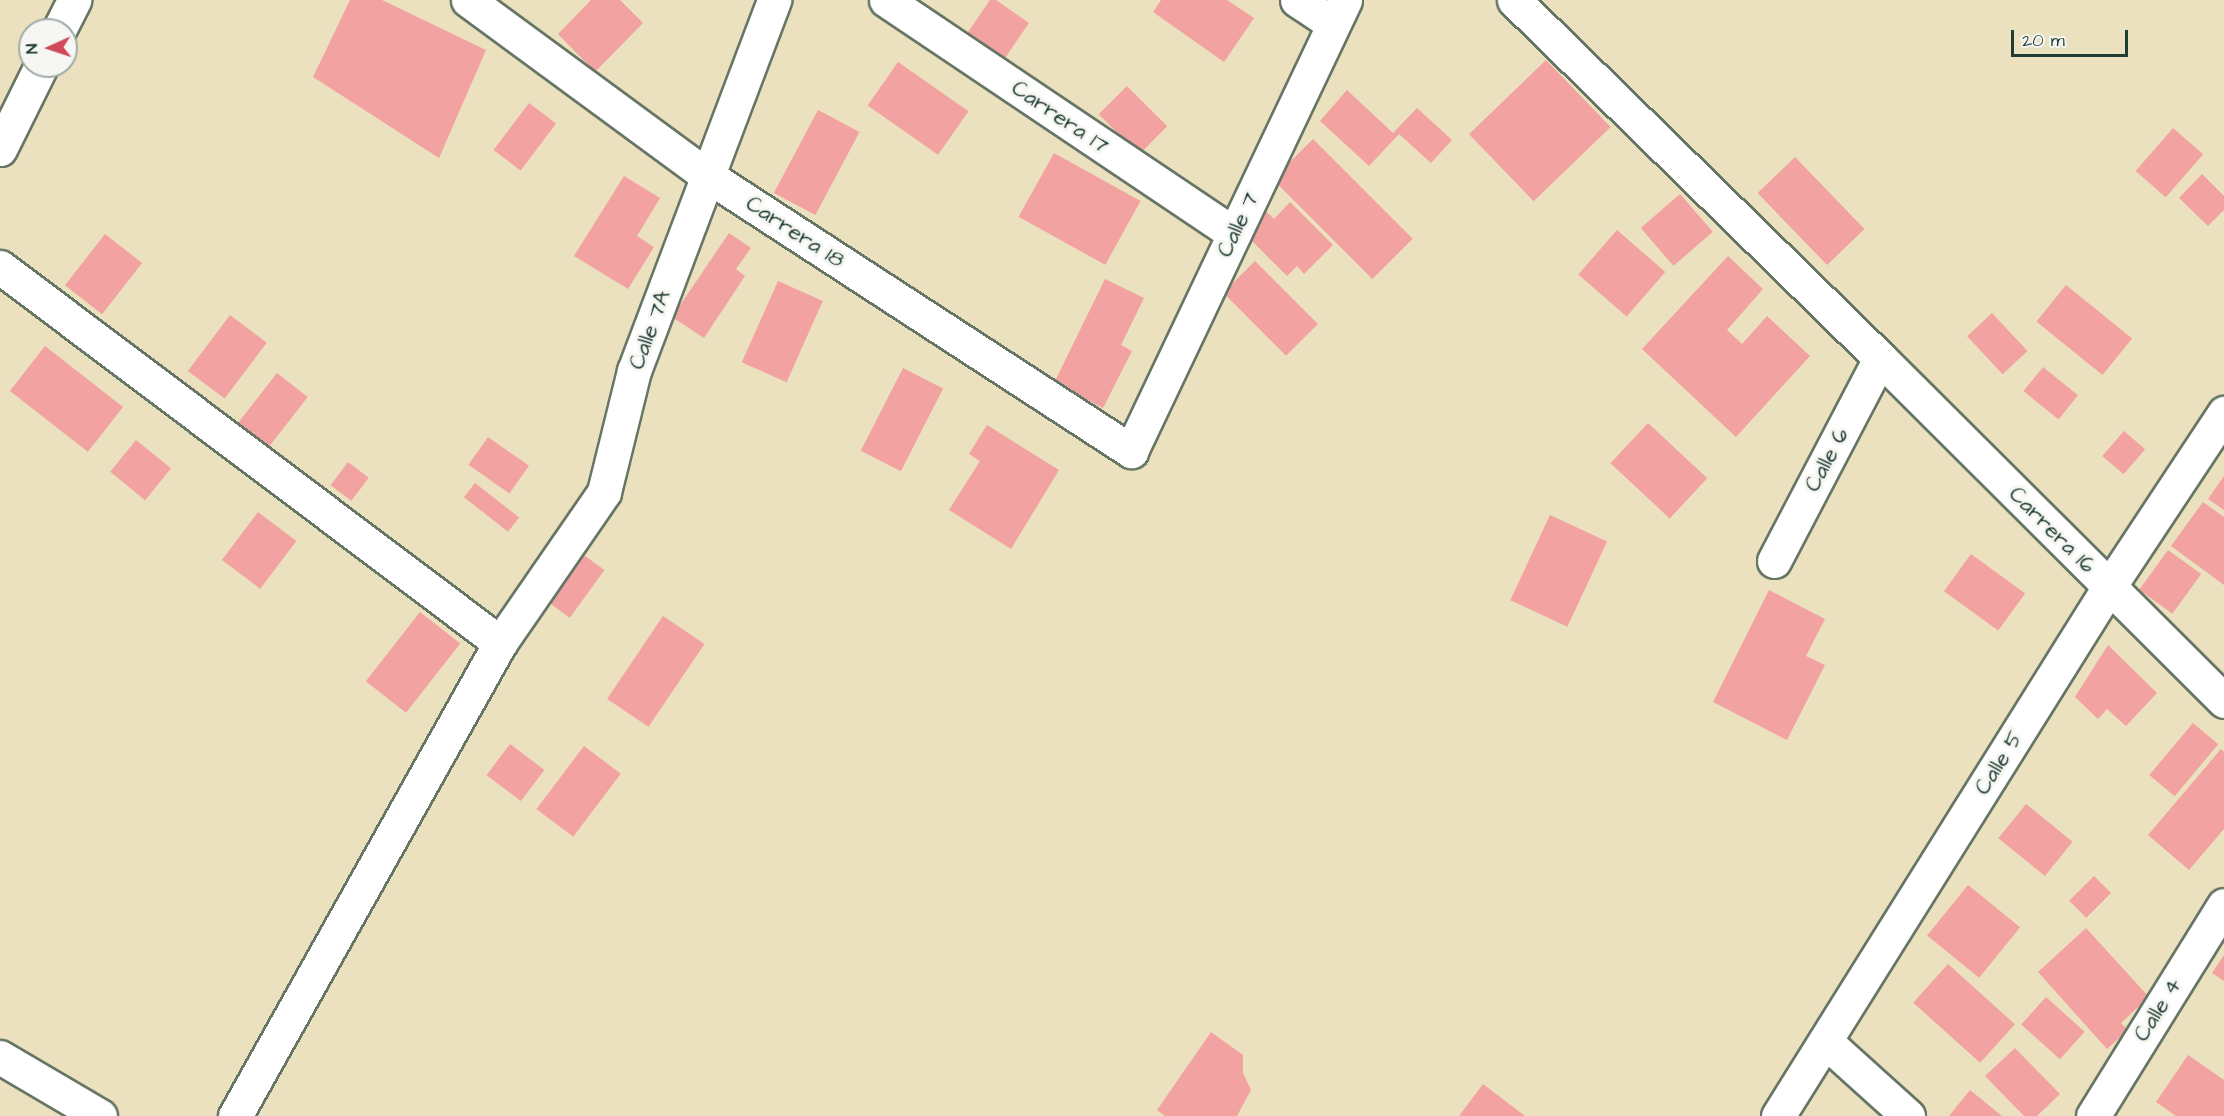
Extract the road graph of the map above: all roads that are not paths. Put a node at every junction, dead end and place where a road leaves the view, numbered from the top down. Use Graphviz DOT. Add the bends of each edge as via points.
graph roads {
  1 [pos="74,0"];
  2 [pos="468,0"];
  3 [pos="774,0"];
  4 [pos="886,0"];
  5 [pos="1297,0"];
  6 [pos="1514,0"];
  7 [pos="1339,12"];
  8 [pos="65,18"];
  9 [pos="35,78"];
  10 [pos="0,149"];
  11 [pos="708,176"];
  12 [pos="1234,234"];
  13 [pos="0,267"];
  14 [pos="1880,358"];
  15 [pos="2224,413"];
  16 [pos="1131,451"];
  17 [pos="1773,561"];
  18 [pos="2109,587"];
  19 [pos="500,643"];
  20 [pos="2224,701"];
  21 [pos="2224,905"];
  22 [pos="1825,1041"];
  23 [pos="0,1057"];
  24 [pos="100,1116"];
  25 [pos="235,1116"];
  26 [pos="1778,1116"];
  27 [pos="1908,1116"];
  28 [pos="2093,1116"];
  1 -- 8 [label="street"];
  2 -- 11 [label="street, Carrera 18"];
  3 -- 11 [label="street, Calle 7A"];
  4 -- 12 [label="street, Carrera 17"];
  5 -- 7 [label="street"];
  6 -- 14 [label="street, Carrera 16"];
  7 -- 12 [label="street, Calle 7"];
  9 -- 10 [label="street"];
  11 -- 16 [label="street, Carrera 18"];
  11 -- 19 [label="street, Calle 7A" via="634,371 604,492"];
  12 -- 16 [label="street, Calle 7"];
  13 -- 19 [label="street"];
  14 -- 17 [label="street, Calle 6"];
  14 -- 18 [label="street, Carrera 16"];
  15 -- 18 [label="street, Calle 5"];
  18 -- 20 [label="street, Carrera 16"];
  18 -- 22 [label="street, Calle 5"];
  19 -- 25 [label="street, Calle 7A"];
  21 -- 28 [label="street, Calle 4"];
  22 -- 26 [label="street, Calle 5"];
  22 -- 27 [label="street"];
  23 -- 24 [label="street"];
}
